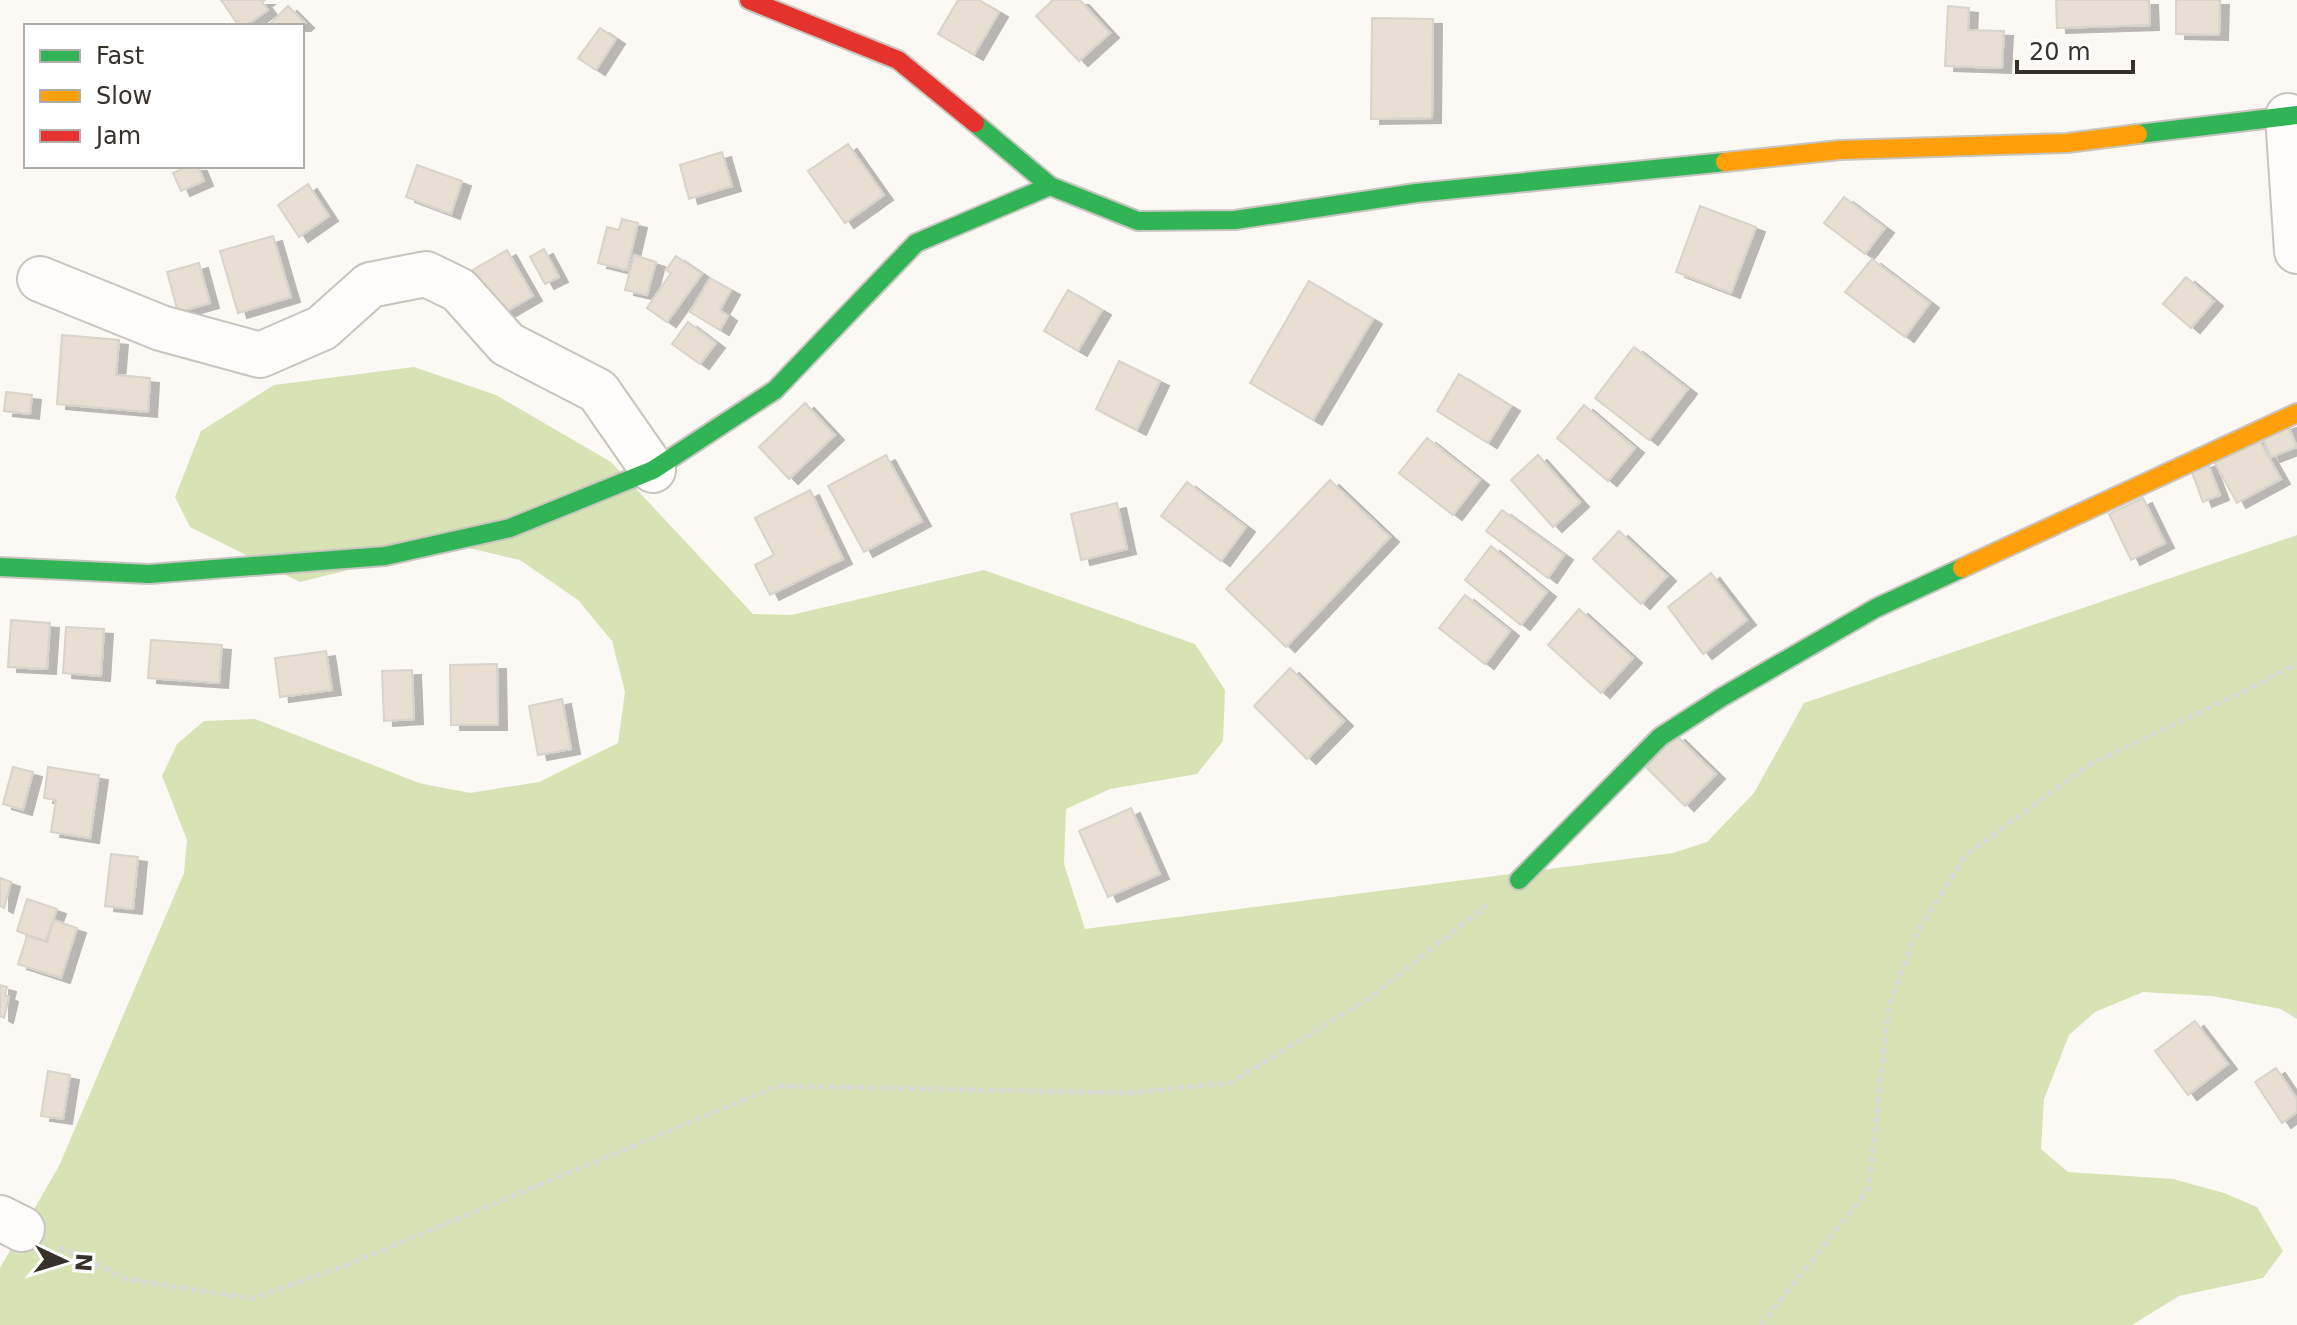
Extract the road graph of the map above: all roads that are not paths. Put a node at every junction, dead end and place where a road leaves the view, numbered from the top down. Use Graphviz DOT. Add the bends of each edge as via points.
graph roads {
  1 [pos="749,0"];
  2 [pos="2292,115"];
  3 [pos="1050,186"];
  4 [pos="2297,251"];
  5 [pos="40,279"];
  6 [pos="2297,413"];
  7 [pos="653,470"];
  8 [pos="0,567"];
  9 [pos="1519,880"];
  1 -- 3 [label="street" via="898,60"];
  2 -- 3 [label="street" via="2067,143 1840,150 1416,193 1235,220 1138,221"];
  2 -- 4 [label="street"];
  3 -- 7 [label="street" via="916,243 775,390"];
  5 -- 7 [label="street" via="161,328 260,355 322,328 370,285 426,274 459,290 507,344 598,391"];
  6 -- 9 [label="street" via="1876,608 1722,697 1660,737"];
  7 -- 8 [label="street" via="510,528 385,556 149,574"];
}
